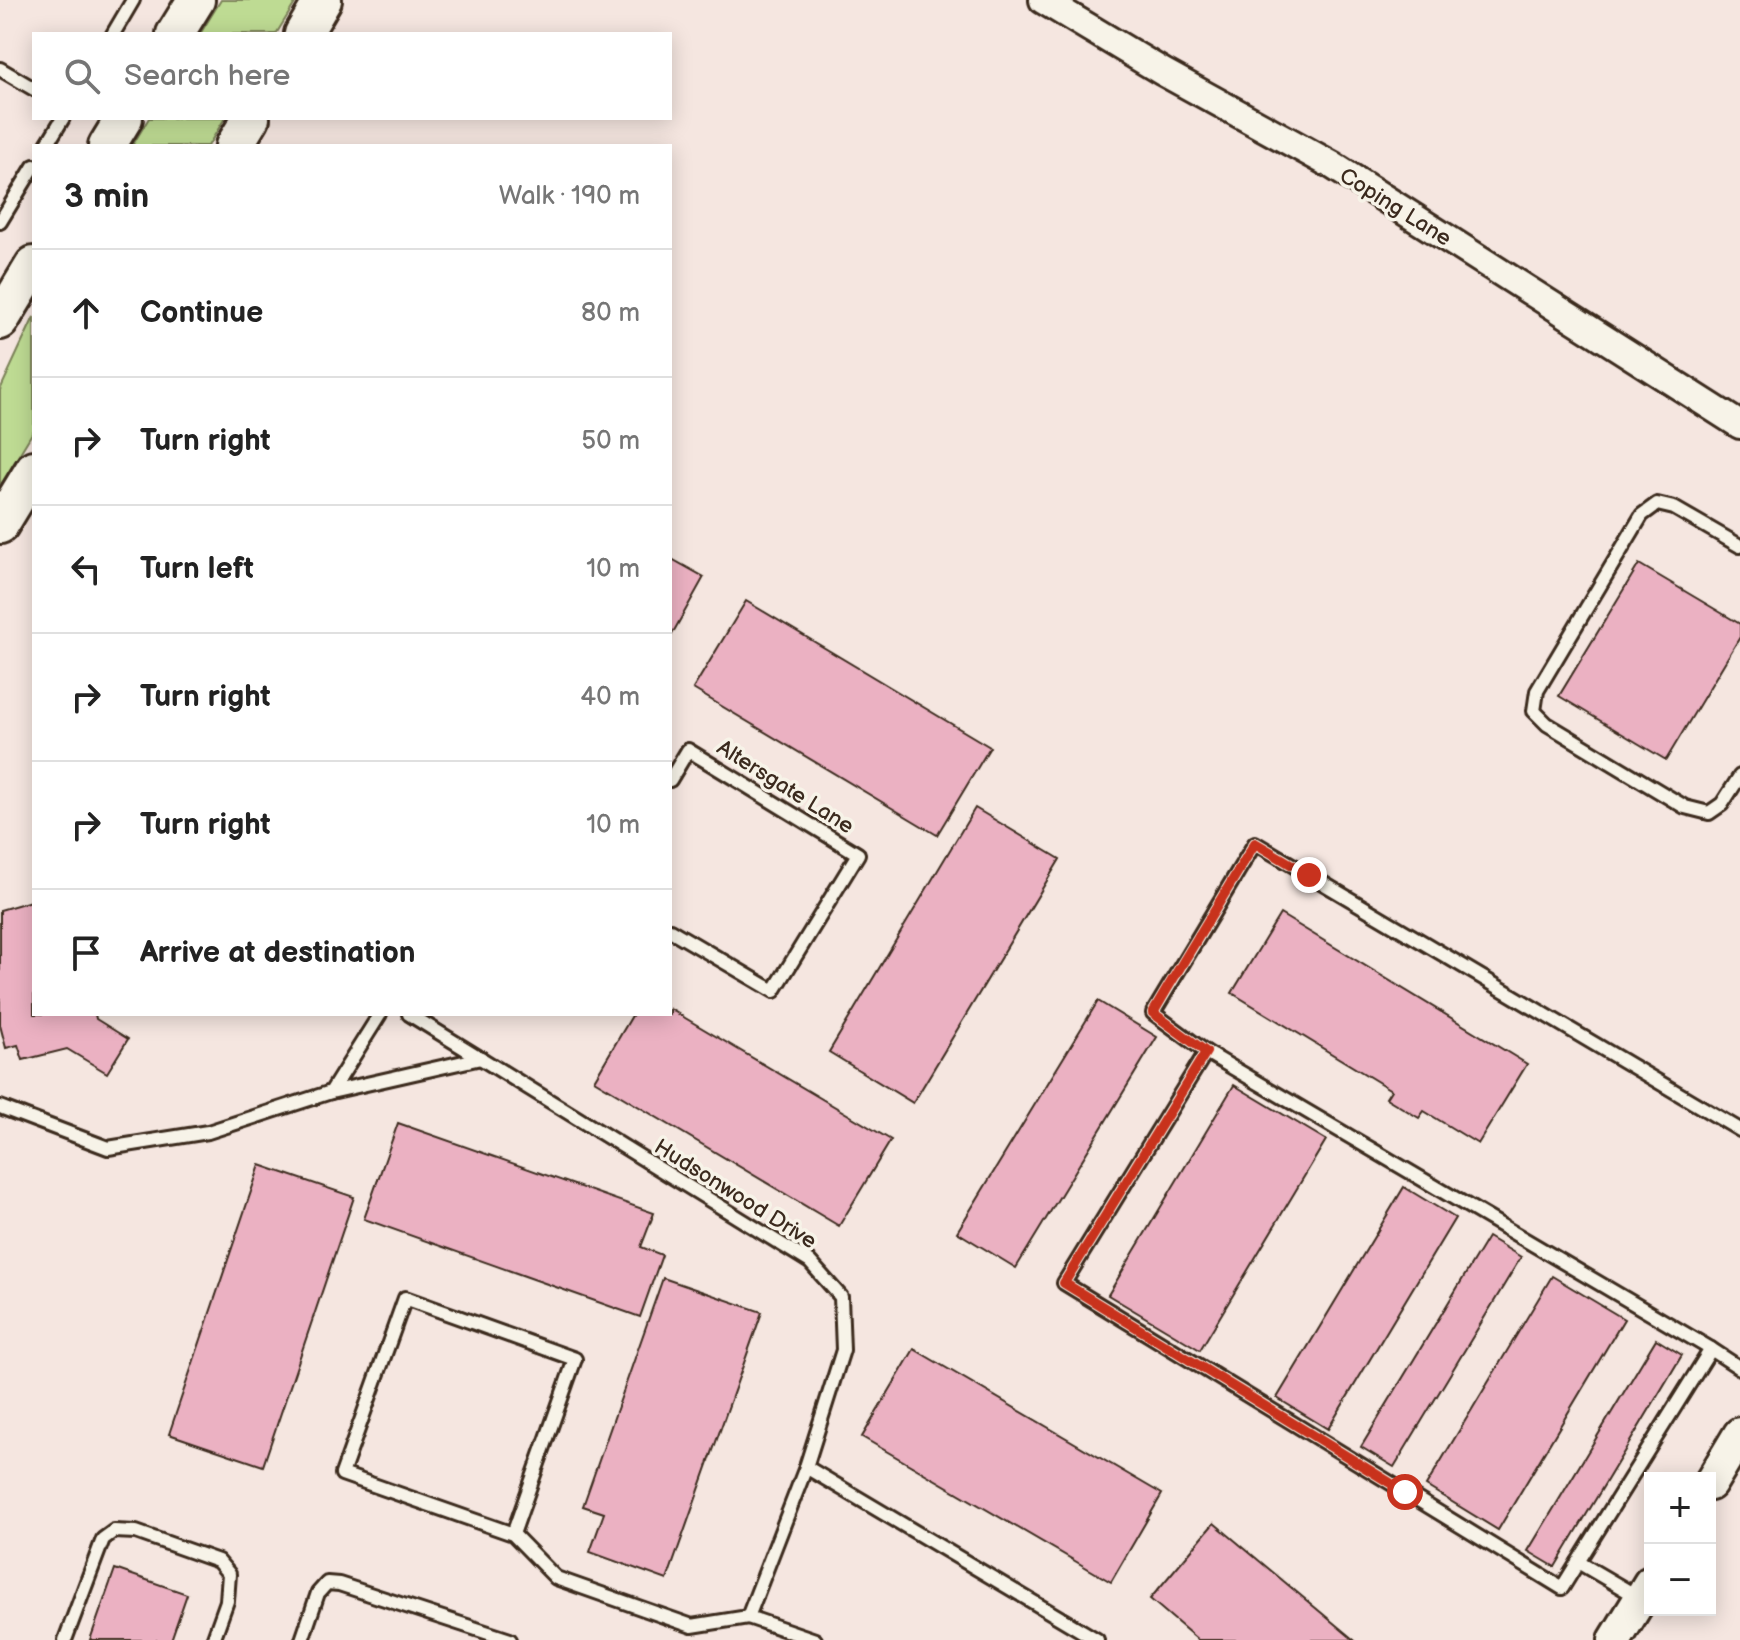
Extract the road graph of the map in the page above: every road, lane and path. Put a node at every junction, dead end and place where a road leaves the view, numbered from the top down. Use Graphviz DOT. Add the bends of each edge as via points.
graph roads {
  1 [pos="133,0"];
  2 [pos="196,0"];
  3 [pos="323,0"];
  4 [pos="1043,0"];
  5 [pos="114,32"];
  6 [pos="176,32"];
  7 [pos="304,32"];
  8 [pos="0,69"];
  9 [pos="32,88"];
  10 [pos="62,120"];
  11 [pos="123,120"];
  12 [pos="250,120"];
  13 [pos="47,144"];
  14 [pos="108,144"];
  15 [pos="235,144"];
  16 [pos="32,169"];
  17 [pos="0,222"];
  18 [pos="32,268"];
  19 [pos="0,321"];
  20 [pos="1740,425"];
  21 [pos="32,472"];
  22 [pos="0,525"];
  23 [pos="1740,546"];
  24 [pos="1740,776"];
  25 [pos="672,777"];
  26 [pos="672,931"];
  27 [pos="379,1016"];
  28 [pos="412,1016"];
  29 [pos="1206,1052"];
  30 [pos="481,1058"];
  31 [pos="331,1092"];
  32 [pos="0,1107"];
  33 [pos="1740,1130"];
  34 [pos="1711,1349"];
  35 [pos="1740,1368"];
  36 [pos="1740,1434"];
  37 [pos="806,1467"];
  38 [pos="1716,1474"];
  39 [pos="513,1534"];
  40 [pos="1578,1562"];
  41 [pos="1644,1591"];
  42 [pos="1644,1593"];
  43 [pos="748,1617"];
  44 [pos="1089,1638"];
  45 [pos="65,1640"];
  46 [pos="213,1640"];
  47 [pos="302,1640"];
  48 [pos="510,1640"];
  49 [pos="815,1640"];
  50 [pos="1615,1640"];
  1 -- 5 [label="lane"];
  2 -- 6 [label="main road"];
  3 -- 7 [label="main road"];
  4 -- 20 [label="street, Coping Lane" via="1332,165"];
  8 -- 9 [label="lane"];
  10 -- 13 [label="lane"];
  11 -- 14 [label="main road"];
  12 -- 15 [label="main road"];
  16 -- 17 [label="lane"];
  18 -- 19 [label="main road"];
  21 -- 22 [label="main road"];
  23 -- 24 [label="lane" via="1674,508 1657,504 1642,515 1537,691 1534,711 1685,807 1709,813 1722,804"];
  25 -- 26 [label="lane, Altersgate Lane" via="688,750 858,854 774,991"];
  27 -- 31 [label="lane"];
  28 -- 30 [label="lane, Hudsonwood Drive"];
  29 -- 33 [label="lane" via="1153,1013 1255,843"];
  29 -- 34 [label="lane"];
  29 -- 40 [label="lane" via="1064,1283 1562,1588"];
  30 -- 31 [label="lane"];
  30 -- 37 [label="lane, Hudsonwood Drive" via="810,1262 841,1297 843,1350"];
  31 -- 32 [label="lane" via="208,1132 108,1148"];
  34 -- 35 [label="lane"];
  34 -- 40 [label="lane"];
  36 -- 38 [label="street"];
  37 -- 43 [label="lane, Hudsonwood Drive"];
  37 -- 44 [label="lane"];
  39 -- 39 [label="lane" via="575,1359 405,1298 342,1474"];
  39 -- 43 [label="lane" via="556,1578 692,1626"];
  40 -- 41 [label="lane"];
  42 -- 50 [label="street"];
  43 -- 49 [label="lane"];
  45 -- 46 [label="lane" via="103,1539 114,1531 136,1532 218,1561 229,1574 227,1601"];
  47 -- 48 [label="lane" via="318,1593 327,1583"];
}
